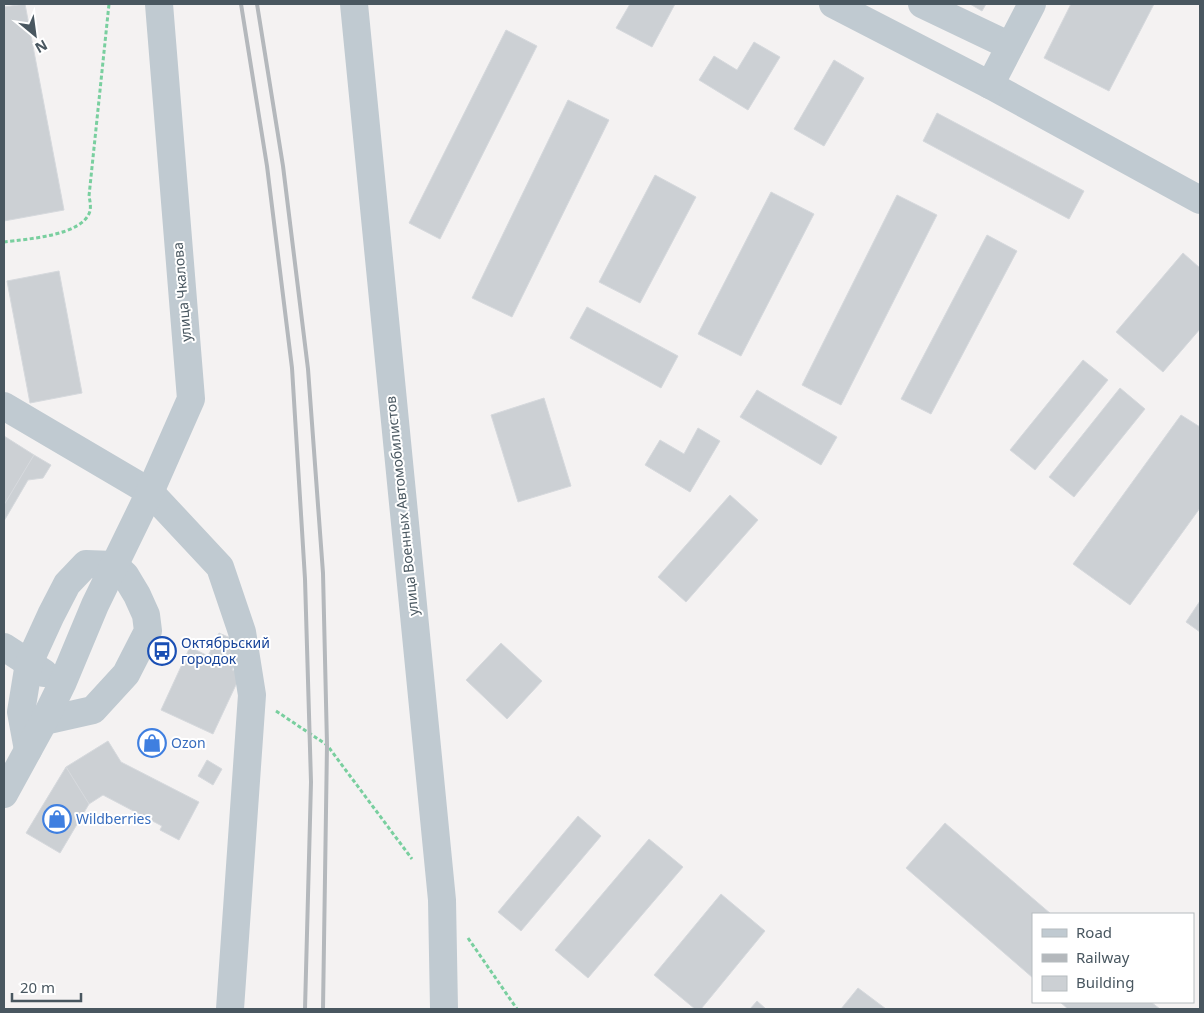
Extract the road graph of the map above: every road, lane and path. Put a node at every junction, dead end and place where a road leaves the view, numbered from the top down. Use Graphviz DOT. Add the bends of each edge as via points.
graph roads {
  1 [pos="109,4"];
  2 [pos="159,4"];
  3 [pos="354,4"];
  4 [pos="833,4"];
  5 [pos="922,4"];
  6 [pos="1032,4"];
  7 [pos="1010,46"];
  8 [pos="990,85"];
  9 [pos="1200,200"];
  10 [pos="4,242"];
  11 [pos="4,406"];
  12 [pos="150,492"];
  13 [pos="114,565"];
  14 [pos="4,647"];
  15 [pos="29,663"];
  16 [pos="62,684"];
  17 [pos="252,695"];
  18 [pos="44,721"];
  19 [pos="28,750"];
  20 [pos="4,794"];
  21 [pos="413,861"];
  22 [pos="464,931"];
  23 [pos="230,1009"];
  24 [pos="444,1009"];
  25 [pos="518,1009"];
  1 -- 10 [label="path" via="89,196 90,213 80,226 69,231"];
  2 -- 12 [label="street, улица Чкалова" via="191,399"];
  3 -- 24 [label="street, улица Военных Автомобилистов" via="442,900"];
  4 -- 8 [label="street"];
  5 -- 7 [label="street"];
  6 -- 7 [label="street"];
  7 -- 8 [label="street"];
  8 -- 9 [label="street"];
  11 -- 12 [label="street"];
  12 -- 13 [label="street, улица Чкалова"];
  12 -- 17 [label="street" via="220,567 242,632"];
  13 -- 15 [label="street" via="86,564 67,584"];
  13 -- 16 [label="street, улица Чкалова"];
  13 -- 18 [label="street" via="125,575 137,595 146,615 148,631 126,674 93,710"];
  14 -- 15 [label="street"];
  15 -- 16 [label="street"];
  15 -- 19 [label="street" via="21,712"];
  16 -- 18 [label="street, улица Чкалова"];
  17 -- 21 [label="path" via="327,745"];
  17 -- 23 [label="street"];
  18 -- 19 [label="street, улица Чкалова"];
  19 -- 20 [label="street, улица Чкалова"];
  22 -- 25 [label="path"];
}
